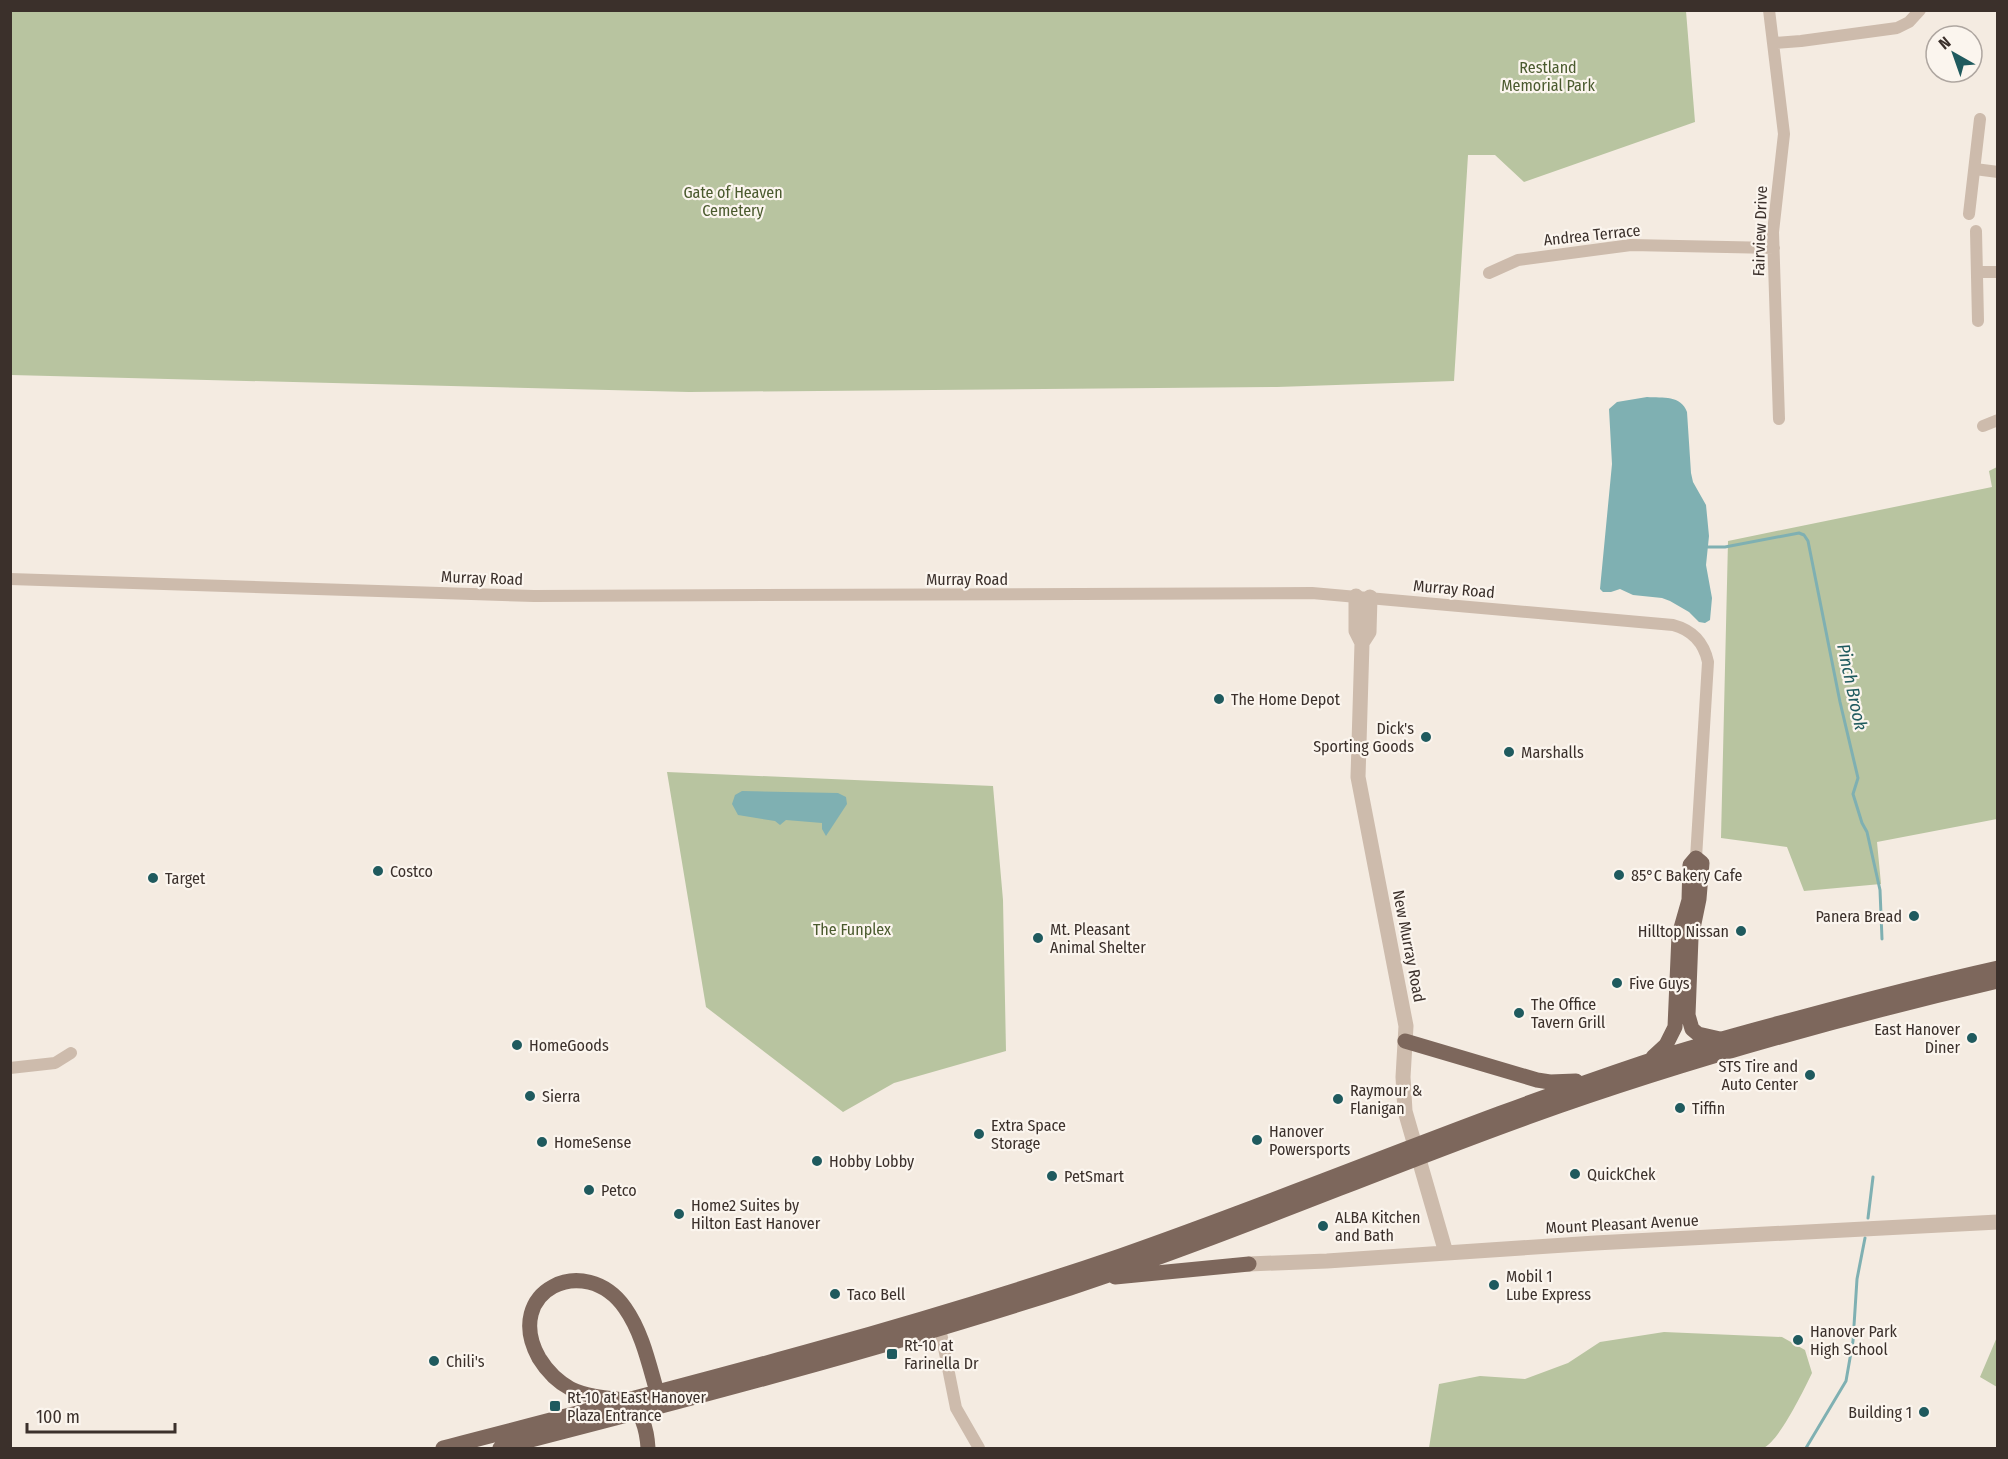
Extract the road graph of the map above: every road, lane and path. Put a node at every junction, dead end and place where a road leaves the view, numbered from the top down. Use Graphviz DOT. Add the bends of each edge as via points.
graph roads {
  1 [pos="1769,10"];
  2 [pos="1920,10"];
  3 [pos="1774,43"];
  4 [pos="1980,119"];
  5 [pos="1974,169"];
  6 [pos="1998,172"];
  7 [pos="1969,214"];
  8 [pos="1976,231"];
  9 [pos="1774,248"];
  10 [pos="1977,272"];
  11 [pos="1998,272"];
  12 [pos="1489,273"];
  13 [pos="1978,321"];
  14 [pos="1779,418"];
  15 [pos="1998,420"];
  16 [pos="1983,426"];
  17 [pos="10,579"];
  18 [pos="1363,596"];
  19 [pos="1696,858"];
  20 [pos="1998,968"];
  21 [pos="1998,981"];
  22 [pos="1720,1040"];
  23 [pos="1405,1041"];
  24 [pos="71,1053"];
  25 [pos="1646,1062"];
  26 [pos="10,1068"];
  27 [pos="1606,1076"];
  28 [pos="1418,1152"];
  29 [pos="1998,1222"];
  30 [pos="1446,1253"];
  31 [pos="1250,1264"];
  32 [pos="1088,1280"];
  33 [pos="940,1328"];
  34 [pos="659,1399"];
  35 [pos="625,1400"];
  36 [pos="639,1412"];
  37 [pos="443,1449"];
  38 [pos="500,1449"];
  39 [pos="648,1449"];
  40 [pos="979,1449"];
  1 -- 3 [label="street, Fairview Drive"];
  2 -- 3 [label="street" via="1897,28"];
  3 -- 9 [label="street, Fairview Drive" via="1784,134 1774,212"];
  4 -- 5 [label="street"];
  5 -- 6 [label="street"];
  5 -- 7 [label="street"];
  8 -- 10 [label="street"];
  9 -- 12 [label="street, Andrea Terrace" via="1631,245 1518,260"];
  9 -- 14 [label="street, Fairview Drive"];
  10 -- 11 [label="street"];
  10 -- 13 [label="street"];
  15 -- 16 [label="street"];
  17 -- 18 [label="street, Murray Road" via="534,596"];
  18 -- 19 [label="street, Murray Road" via="1673,626 1692,633 1708,662"];
  18 -- 23 [label="street, New Murray Road" via="1356,631 1362,642 1358,777 1406,1026"];
  19 -- 22 [label="main road" via="1702,863 1691,938 1688,1015 1698,1034"];
  19 -- 25 [label="main road" via="1691,863 1689,900 1679,935 1675,1027 1666,1045"];
  20 -- 22 [label="main road" via="1884,994"];
  21 -- 28 [label="main road" via="1837,1020 1694,1061"];
  22 -- 25 [label="main road"];
  23 -- 27 [label="main road" via="1550,1082"];
  23 -- 28 [label="street, New Murray Road" via="1404,1102"];
  24 -- 26 [label="street" via="56,1063"];
  25 -- 27 [label="main road"];
  27 -- 28 [label="main road"];
  28 -- 30 [label="street, New Murray Road"];
  28 -- 32 [label="main road" via="1246,1224"];
  28 -- 34 [label="main road" via="1054,1278"];
  29 -- 30 [label="street, Mount Pleasant Avenue"];
  30 -- 31 [label="street, Mount Pleasant Avenue"];
  31 -- 32 [label="main road"];
  32 -- 33 [label="main road"];
  33 -- 34 [label="main road" via="803,1368"];
  33 -- 40 [label="street" via="956,1408"];
  34 -- 35 [label="main road"];
  34 -- 35 [label="main road" via="640,1334 620,1301 586,1281 565,1281 547,1289 530,1316 531,1339 542,1362 571,1389"];
  34 -- 36 [label="main road"];
  35 -- 36 [label="main road"];
  35 -- 37 [label="main road"];
  36 -- 38 [label="main road"];
  36 -- 39 [label="main road"];
}
